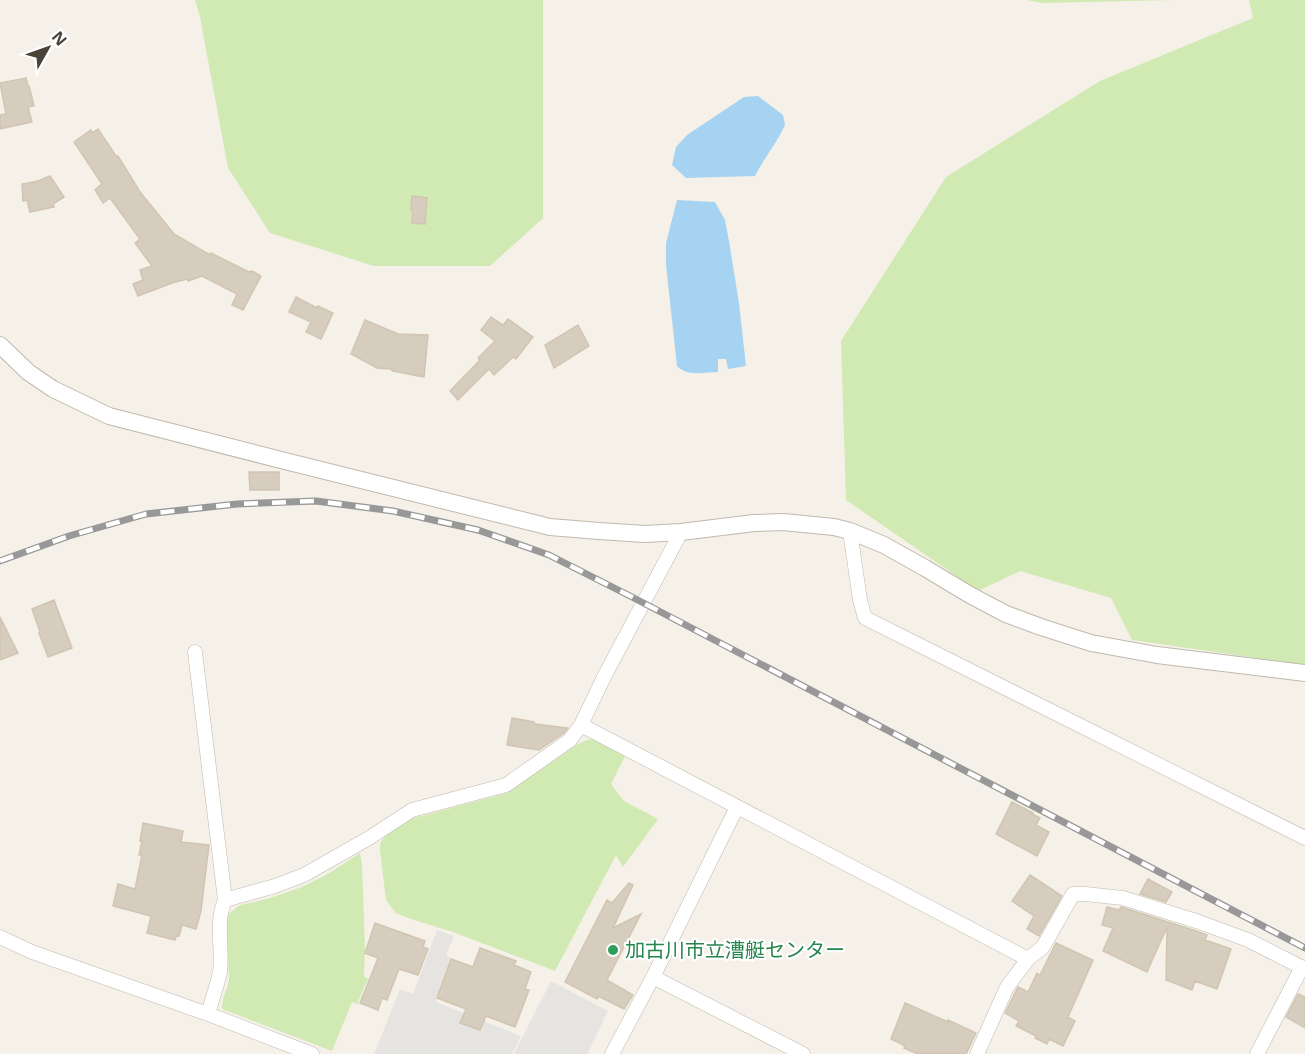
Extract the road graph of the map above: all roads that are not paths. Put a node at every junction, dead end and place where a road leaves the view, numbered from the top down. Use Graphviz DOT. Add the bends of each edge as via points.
graph roads {
  1 [pos="0,345"];
  2 [pos="850,531"];
  3 [pos="681,532"];
  4 [pos="195,652"];
  5 [pos="1305,673"];
  6 [pos="581,725"];
  7 [pos="737,807"];
  8 [pos="1305,838"];
  9 [pos="225,900"];
  10 [pos="0,937"];
  11 [pos="1028,959"];
  12 [pos="1304,968"];
  13 [pos="652,977"];
  14 [pos="207,1014"];
  15 [pos="312,1054"];
  16 [pos="612,1054"];
  17 [pos="803,1054"];
  18 [pos="976,1054"];
  19 [pos="1257,1054"];
  1 -- 3 [label="street" via="53,389 109,416 550,527 645,534"];
  2 -- 3 [label="street" via="783,522"];
  2 -- 5 [label="street" via="884,545 1006,614 1071,637 1156,655"];
  2 -- 8 [label="street" via="865,618"];
  3 -- 6 [label="street"];
  4 -- 9 [label="street"];
  6 -- 7 [label="street"];
  6 -- 9 [label="street" via="570,740 506,784 412,810 304,874"];
  7 -- 11 [label="street"];
  7 -- 13 [label="street"];
  9 -- 14 [label="street" via="220,911 219,973"];
  10 -- 14 [label="street"];
  11 -- 12 [label="street" via="1043,947 1073,894 1085,894 1123,898 1199,922 1248,940"];
  11 -- 18 [label="street" via="1007,987"];
  12 -- 19 [label="street"];
  13 -- 16 [label="street"];
  13 -- 17 [label="street"];
  14 -- 15 [label="street"];
}
